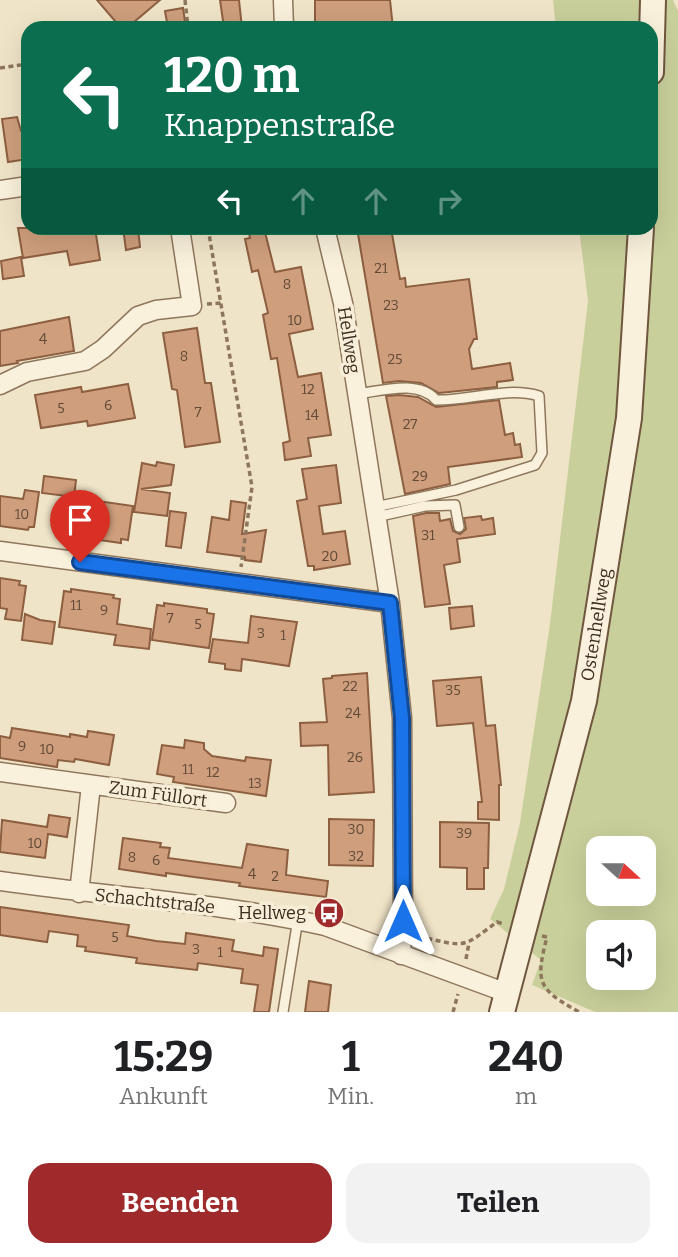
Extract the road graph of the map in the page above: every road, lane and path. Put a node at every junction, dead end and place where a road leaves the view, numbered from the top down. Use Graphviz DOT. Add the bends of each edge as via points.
graph roads {
  1 [pos="185,0"];
  2 [pos="283,0"];
  3 [pos="653,2"];
  4 [pos="187,21"];
  5 [pos="284,21"];
  6 [pos="652,21"];
  7 [pos="21,65"];
  8 [pos="0,68"];
  9 [pos="21,187"];
  10 [pos="0,190"];
  11 [pos="181,235"];
  12 [pos="209,235"];
  13 [pos="327,235"];
  14 [pos="641,235"];
  15 [pos="0,385"];
  16 [pos="358,394"];
  17 [pos="376,512"];
  18 [pos="459,527"];
  19 [pos="0,551"];
  20 [pos="240,584"];
  21 [pos="390,603"];
  22 [pos="0,772"];
  23 [pos="91,785"];
  24 [pos="226,803"];
  25 [pos="0,881"];
  26 [pos="79,893"];
  27 [pos="298,919"];
  28 [pos="401,955"];
  29 [pos="505,1002"];
  30 [pos="283,1012"];
  1 -- 4 [label="path"];
  2 -- 5 [label="street"];
  3 -- 6 [label="main road"];
  7 -- 8 [label="path"];
  9 -- 10 [label="street"];
  11 -- 15 [label="street" via="192,306 138,316 85,362 27,372"];
  12 -- 20 [label="path" via="252,487"];
  13 -- 16 [label="street, Hellweg"];
  14 -- 29 [label="main road, Ostenhellweg" via="629,418 584,701"];
  16 -- 17 [label="street, Hellweg"];
  16 -- 17 [label="lane" via="418,388 436,400 525,392 539,396 542,453 535,465"];
  17 -- 18 [label="lane" via="455,505"];
  17 -- 21 [label="street, Hellweg"];
  19 -- 20 [label="street"];
  20 -- 21 [label="street"];
  21 -- 28 [label="street, Hellweg" via="402,718"];
  22 -- 23 [label="street, Zum Füllort"];
  23 -- 24 [label="street, Zum Füllort"];
  23 -- 26 [label="street, Zum Füllort"];
  25 -- 26 [label="street, Schachtstraße"];
  26 -- 27 [label="street, Schachtstraße" via="188,902"];
  27 -- 28 [label="street, Schachtstraße"];
  27 -- 30 [label="lane"];
  28 -- 29 [label="street, Schachtstraße"];
}
